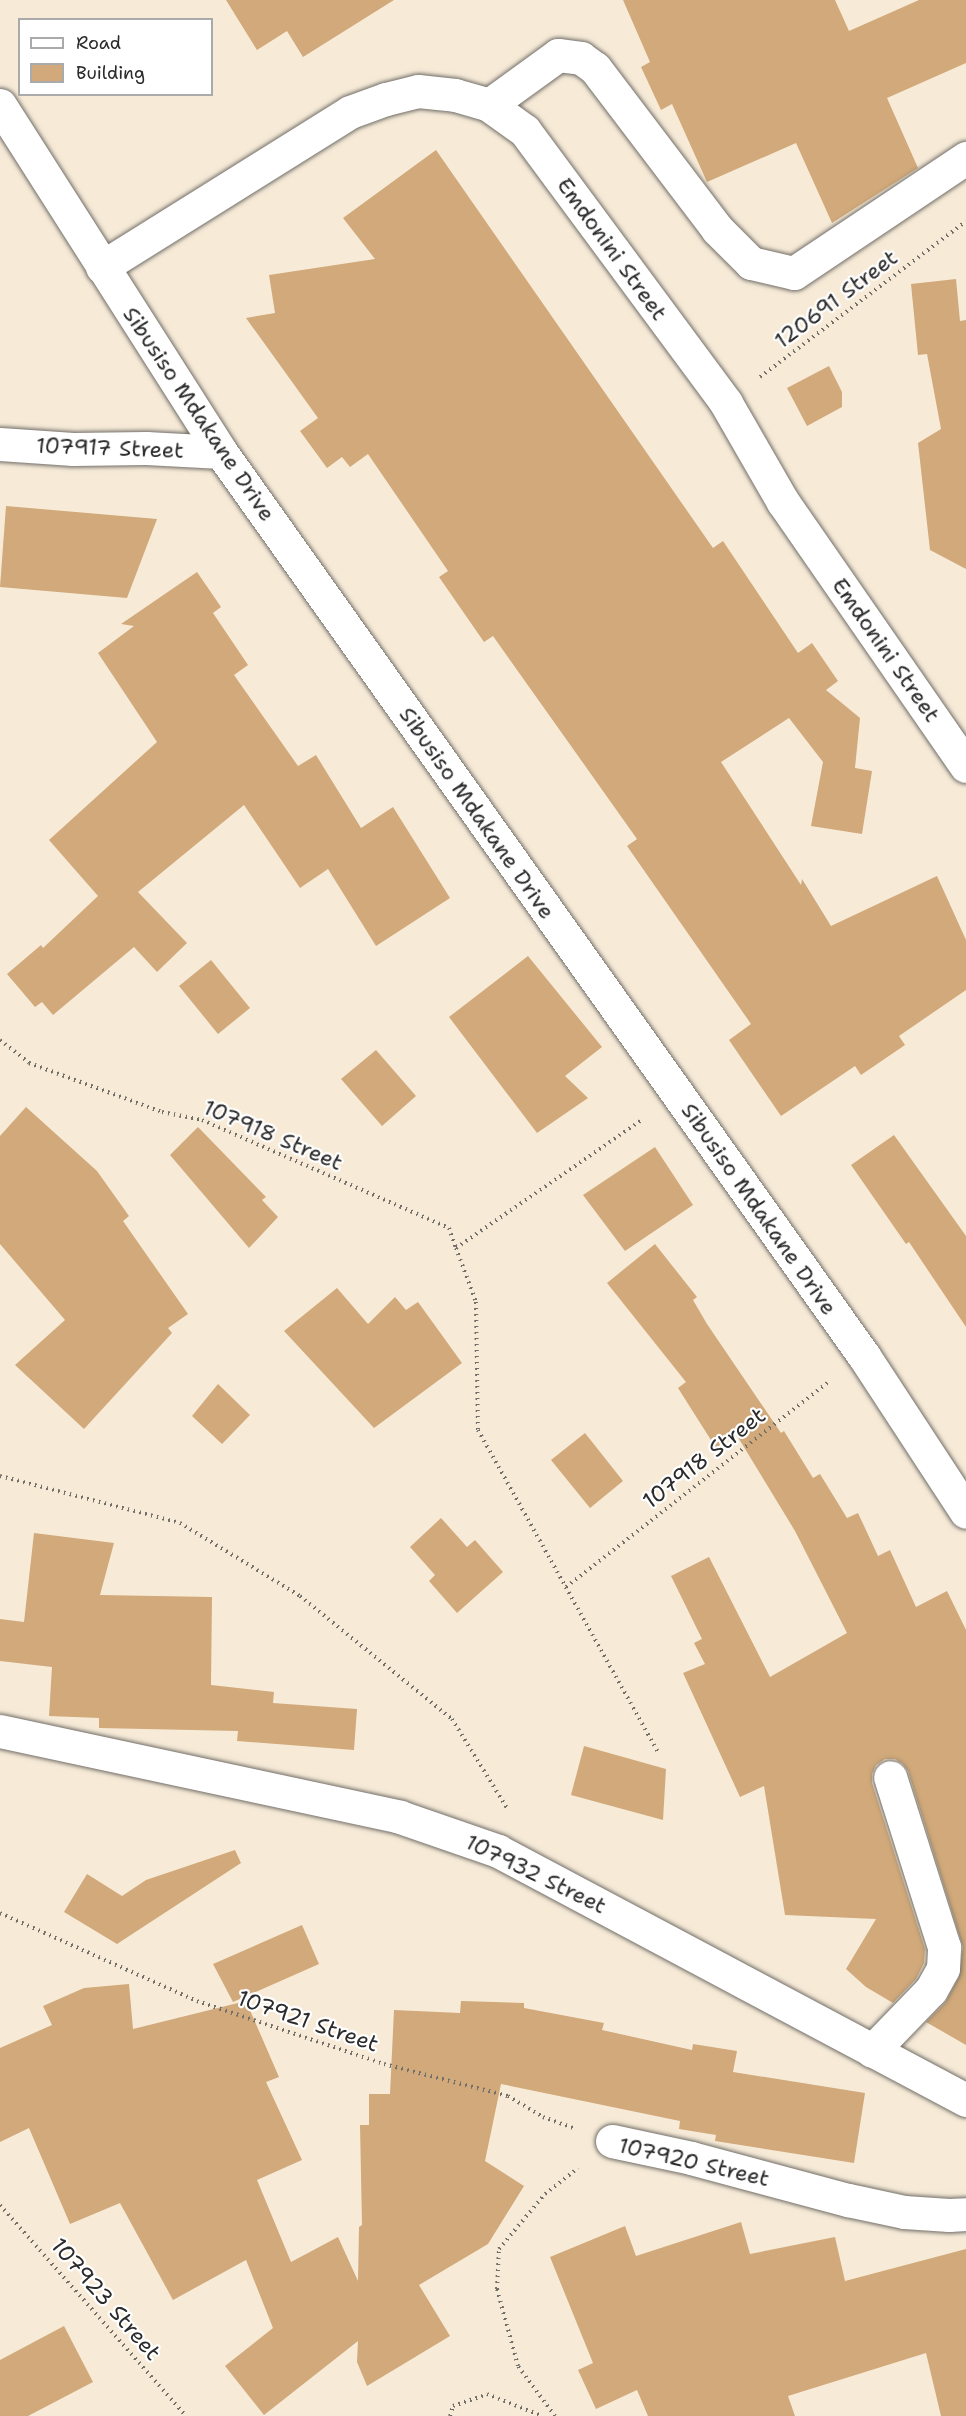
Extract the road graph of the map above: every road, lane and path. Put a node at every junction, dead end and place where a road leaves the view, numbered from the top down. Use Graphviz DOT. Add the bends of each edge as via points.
graph roads {
  1 [pos="0,105"];
  2 [pos="489,105"];
  3 [pos="966,158"];
  4 [pos="966,221"];
  5 [pos="102,267"];
  6 [pos="726,403"];
  7 [pos="0,444"];
  8 [pos="221,452"];
  9 [pos="966,766"];
  10 [pos="0,1040"];
  11 [pos="674,1090"];
  12 [pos="456,1248"];
  13 [pos="864,1356"];
  14 [pos="0,1476"];
  15 [pos="966,1512"];
  16 [pos="566,1587"];
  17 [pos="0,1731"];
  18 [pos="658,1752"];
  19 [pos="890,1777"];
  20 [pos="513,1818"];
  21 [pos="0,1913"];
  22 [pos="872,2051"];
  23 [pos="966,2100"];
  24 [pos="612,2141"];
  25 [pos="0,2205"];
  26 [pos="966,2214"];
  27 [pos="186,2416"];
  28 [pos="450,2416"];
  29 [pos="542,2416"];
  30 [pos="555,2416"];
  1 -- 5 [label="street, Sibusiso Mdakane Drive"];
  2 -- 3 [label="street" via="558,55 580,58 595,68 717,229 751,262 794,273"];
  2 -- 5 [label="street, Emdonini Street" via="455,95 418,91 350,112"];
  2 -- 6 [label="street, Emdonini Street" via="525,131"];
  4 -- 6 [label="path, 120691 Street"];
  5 -- 8 [label="street, Sibusiso Mdakane Drive"];
  6 -- 9 [label="street, Emdonini Street" via="783,502"];
  7 -- 8 [label="street, 107917 Street"];
  8 -- 11 [label="street, Sibusiso Mdakane Drive"];
  10 -- 12 [label="path, 107918 Street" via="29,1063 162,1112 202,1120 449,1228"];
  11 -- 12 [label="path" via="639,1122"];
  11 -- 13 [label="street, Sibusiso Mdakane Drive"];
  12 -- 16 [label="path, 107918 Street" via="476,1302 478,1430"];
  13 -- 15 [label="street, Sibusiso Mdakane Drive"];
  13 -- 16 [label="path, 107918 Street"];
  14 -- 20 [label="path" via="180,1523 300,1596 453,1719"];
  16 -- 18 [label="path, 107918 Street"];
  17 -- 22 [label="street, 107932 Street" via="400,1817 489,1848"];
  19 -- 22 [label="street" via="944,1947 943,1968 931,1990"];
  21 -- 24 [label="path, 107921 Street" via="198,2001 384,2064 508,2096 543,2117"];
  22 -- 23 [label="street, 107932 Street"];
  24 -- 26 [label="street, 107920 Street" via="870,2205 904,2212"];
  24 -- 30 [label="path, 107920 Street" via="545,2194 499,2249 497,2289 518,2366"];
  25 -- 27 [label="path, 107923 Street"];
  28 -- 29 [label="path" via="453,2406 487,2394"];
}
